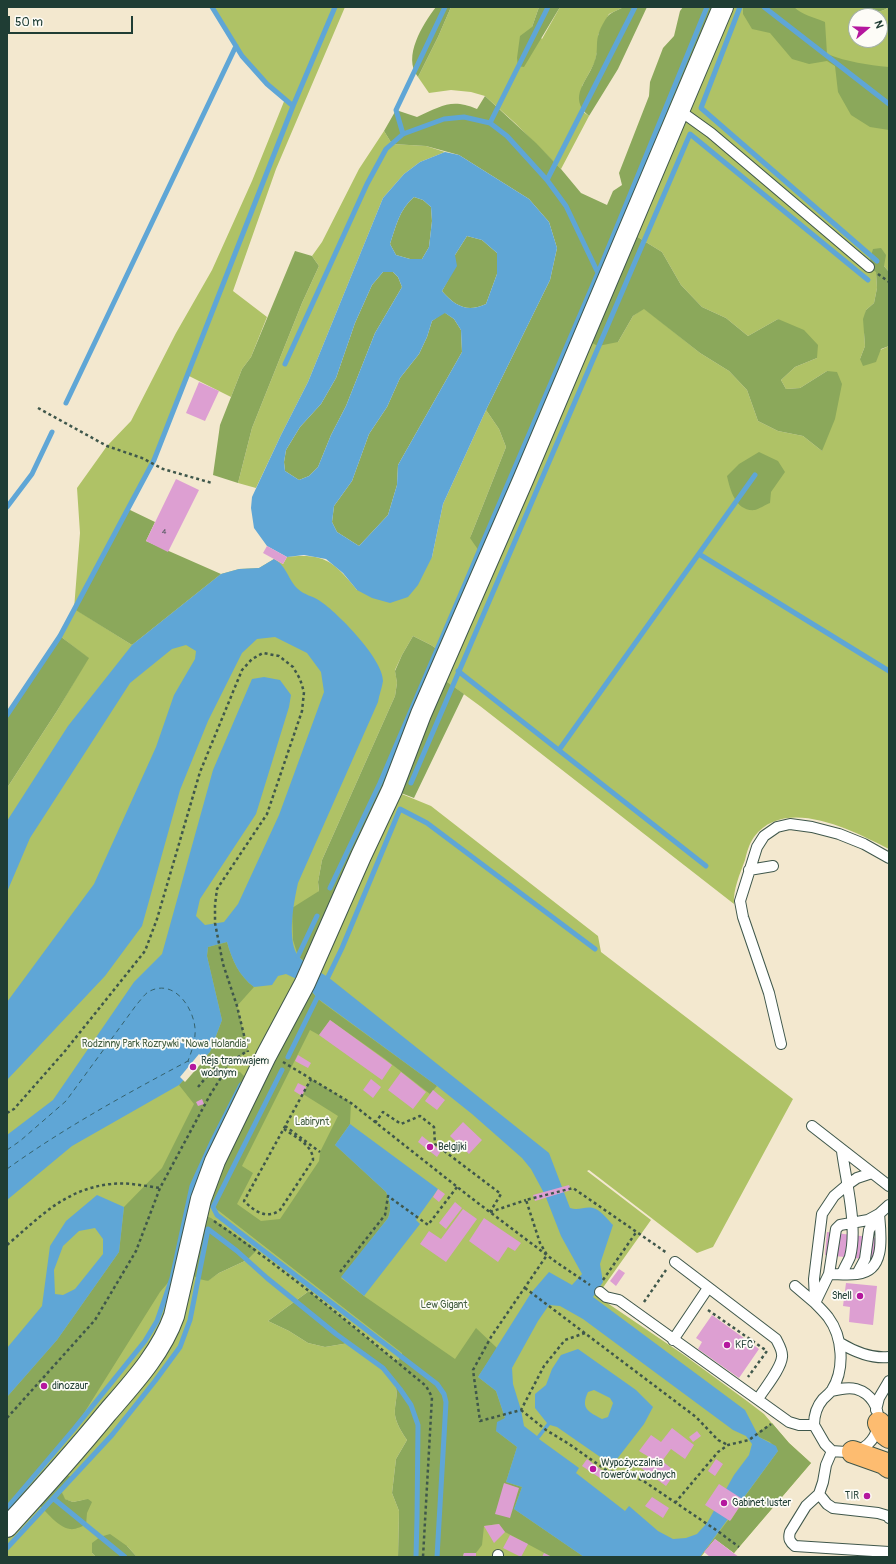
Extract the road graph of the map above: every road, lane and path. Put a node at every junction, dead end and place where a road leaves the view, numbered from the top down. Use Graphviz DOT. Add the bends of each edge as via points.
graph roads {
  1 [pos="723,7"];
  2 [pos="680,110"];
  3 [pos="869,267"];
  4 [pos="38,408"];
  5 [pos="212,483"];
  6 [pos="889,858"];
  7 [pos="773,866"];
  8 [pos="749,870"];
  9 [pos="781,1044"];
  10 [pos="258,1059"];
  11 [pos="231,1062"];
  12 [pos="311,1079"];
  13 [pos="198,1087"];
  14 [pos="7,1114"];
  15 [pos="375,1123"];
  16 [pos="812,1126"];
  17 [pos="284,1128"];
  18 [pos="842,1150"];
  19 [pos="320,1152"];
  20 [pos="872,1173"];
  21 [pos="847,1185"];
  22 [pos="889,1186"];
  23 [pos="457,1187"];
  24 [pos="160,1188"];
  25 [pos="526,1200"];
  26 [pos="889,1205"];
  27 [pos="490,1212"];
  28 [pos="198,1213"];
  29 [pos="879,1214"];
  30 [pos="852,1223"];
  31 [pos="637,1231"];
  32 [pos="7,1245"];
  33 [pos="669,1254"];
  34 [pos="547,1255"];
  35 [pos="671,1265"];
  36 [pos="340,1272"];
  37 [pos="829,1274"];
  38 [pos="842,1274"];
  39 [pos="795,1286"];
  40 [pos="525,1288"];
  41 [pos="597,1288"];
  42 [pos="708,1288"];
  43 [pos="644,1302"];
  44 [pos="815,1304"];
  45 [pos="703,1305"];
  46 [pos="585,1333"];
  47 [pos="673,1340"];
  48 [pos="840,1343"];
  49 [pos="889,1356"];
  50 [pos="756,1367"];
  51 [pos="762,1371"];
  52 [pos="889,1381"];
  53 [pos="745,1382"];
  54 [pos="832,1390"];
  55 [pos="758,1399"];
  56 [pos="521,1410"];
  57 [pos="7,1418"];
  58 [pos="881,1423"];
  59 [pos="814,1425"];
  60 [pos="757,1434"];
  61 [pos="728,1445"];
  62 [pos="832,1451"];
  63 [pos="853,1452"];
  64 [pos="889,1467"];
  65 [pos="819,1494"];
  66 [pos="675,1503"];
  67 [pos="889,1518"];
  68 [pos="7,1528"];
  69 [pos="739,1547"];
  70 [pos="889,1552"];
  71 [pos="423,1557"];
  1 -- 2 [label="street"];
  2 -- 3 [label="lane" via="711,133"];
  2 -- 10 [label="street" via="421,714 392,790 309,975"];
  4 -- 5 [label="path" via="107,446 142,458 163,469"];
  6 -- 8 [label="lane" via="864,844 838,834 790,824 777,827 764,836"];
  7 -- 8 [label="lane"];
  8 -- 9 [label="lane" via="740,900 743,917 769,993"];
  10 -- 11 [label="path"];
  10 -- 12 [label="path" via="282,1062"];
  10 -- 14 [label="path" via="223,964 215,923 215,905 217,889 266,814 302,711 304,692 293,667 279,656 263,653 252,659 242,670 200,772 157,919 145,951 65,1051"];
  10 -- 28 [label="street" via="205,1184"];
  11 -- 13 [label="path" via="220,1061"];
  11 -- 24 [label="path"];
  12 -- 15 [label="path" via="351,1103"];
  12 -- 17 [label="path"];
  15 -- 23 [label="path"];
  15 -- 27 [label="path" via="383,1112 401,1124 420,1116 434,1127 435,1144 501,1194"];
  16 -- 18 [label="lane"];
  17 -- 17 [label="path" via="244,1201 252,1210 262,1215 280,1210 313,1160 310,1149"];
  17 -- 19 [label="path"];
  18 -- 20 [label="lane"];
  18 -- 21 [label="lane"];
  20 -- 21 [label="lane"];
  20 -- 22 [label="lane"];
  21 -- 30 [label="lane"];
  21 -- 44 [label="lane" via="834,1196 822,1214 814,1279"];
  23 -- 27 [label="path"];
  23 -- 36 [label="path" via="428,1225 388,1196 385,1215"];
  24 -- 32 [label="path" via="113,1184 85,1189 50,1208"];
  24 -- 57 [label="path" via="136,1251 95,1320"];
  25 -- 27 [label="path"];
  25 -- 31 [label="path" via="573,1188"];
  25 -- 34 [label="path" via="540,1243"];
  26 -- 29 [label="lane"];
  27 -- 34 [label="path"];
  28 -- 68 [label="street" via="174,1316 164,1340 123,1395"];
  28 -- 71 [label="path" via="211,1218 264,1256 426,1386 432,1397"];
  29 -- 30 [label="lane" via="868,1220"];
  29 -- 38 [label="lane" via="881,1238 878,1260 868,1271"];
  30 -- 37 [label="lane" via="840,1225 836,1229"];
  30 -- 38 [label="lane" via="850,1257"];
  31 -- 33 [label="path"];
  31 -- 41 [label="path"];
  34 -- 40 [label="path"];
  34 -- 41 [label="path"];
  35 -- 42 [label="lane"];
  35 -- 43 [label="path"];
  37 -- 38 [label="lane"];
  37 -- 44 [label="lane"];
  39 -- 44 [label="lane"];
  40 -- 46 [label="path"];
  40 -- 56 [label="path" via="472,1370 480,1421"];
  41 -- 47 [label="lane" via="606,1297 619,1300"];
  42 -- 47 [label="lane"];
  42 -- 55 [label="lane" via="776,1339 781,1347 779,1367"];
  44 -- 48 [label="lane" via="829,1318"];
  45 -- 50 [label="path" via="766,1352"];
  46 -- 56 [label="path" via="565,1340 544,1366"];
  46 -- 61 [label="path" via="696,1416 718,1440"];
  47 -- 55 [label="lane"];
  48 -- 49 [label="lane" via="868,1356"];
  48 -- 54 [label="lane" via="841,1358"];
  50 -- 51 [label="path"];
  50 -- 53 [label="path"];
  52 -- 58 [label="lane" via="879,1398"];
  54 -- 58 [label="lane" via="847,1388 864,1392 871,1398"];
  54 -- 59 [label="lane" via="818,1407"];
  55 -- 59 [label="lane" via="789,1422"];
  56 -- 66 [label="path" via="544,1429 606,1470 642,1480"];
  58 -- 63 [label="lane" via="871,1442"];
  59 -- 62 [label="lane" via="824,1444"];
  60 -- 61 [label="path" via="749,1440"];
  61 -- 66 [label="path" via="718,1452"];
  62 -- 63 [label="lane"];
  62 -- 65 [label="lane"];
  63 -- 64 [label="highway"];
  65 -- 67 [label="lane" via="833,1508 878,1513"];
  65 -- 70 [label="lane" via="806,1506 790,1532 790,1542 795,1546"];
  66 -- 69 [label="path"];
}
